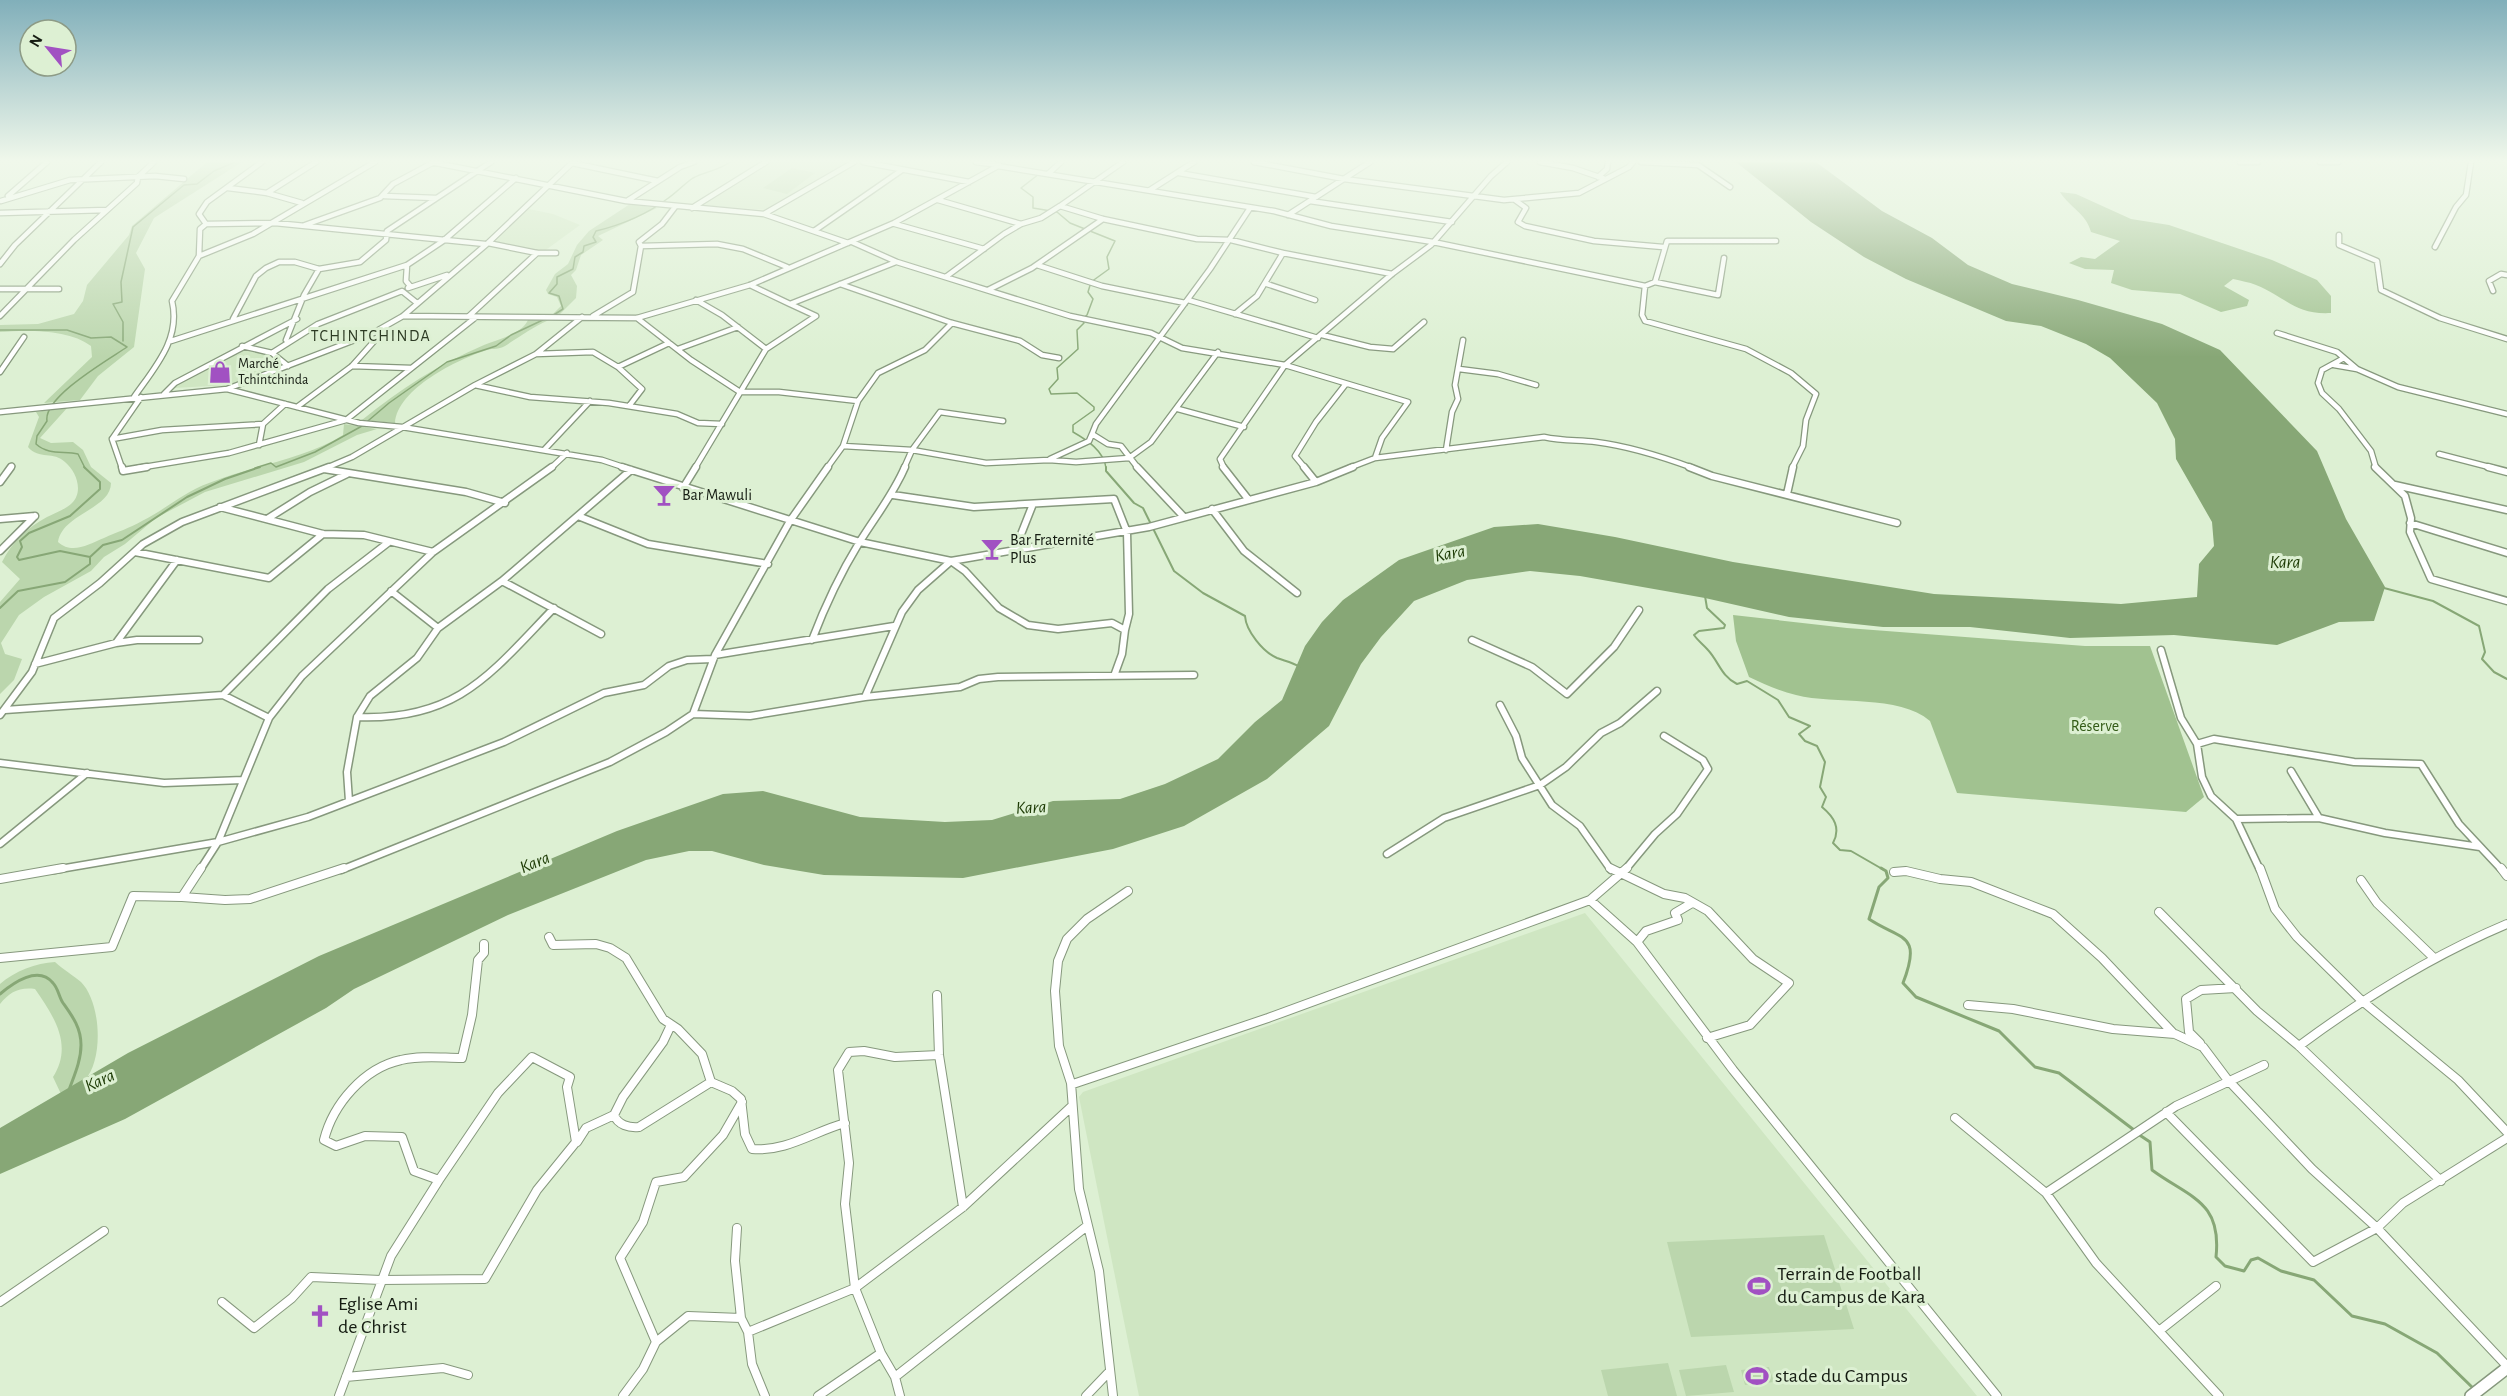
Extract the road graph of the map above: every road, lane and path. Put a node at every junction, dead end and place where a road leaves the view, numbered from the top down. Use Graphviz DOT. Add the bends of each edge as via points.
graph roads {
  1 [pos="33,227"];
  2 [pos="89,227"];
  3 [pos="202,227"];
  4 [pos="267,227"];
  5 [pos="312,227"];
  6 [pos="393,227"];
  7 [pos="459,227"];
  8 [pos="503,227"];
  9 [pos="658,227"];
  10 [pos="803,227"];
  11 [pos="820,227"];
  12 [pos="884,227"];
  13 [pos="908,227"];
  14 [pos="1016,227"];
  15 [pos="1090,227"];
  16 [pos="1141,227"];
  17 [pos="1239,227"];
  18 [pos="1340,227"];
  19 [pos="1447,227"];
  20 [pos="1531,227"];
  21 [pos="2445,227"];
  22 [pos="814,231"];
  23 [pos="2339,235"];
  24 [pos="385,236"];
  25 [pos="1231,240"];
  26 [pos="443,241"];
  27 [pos="1776,241"];
  28 [pos="850,242"];
  29 [pos="1432,242"];
  30 [pos="487,243"];
  31 [pos="641,246"];
  32 [pos="2435,247"];
  33 [pos="1663,248"];
  34 [pos="984,249"];
  35 [pos="537,253"];
  36 [pos="556,253"];
  37 [pos="1283,253"];
  38 [pos="199,256"];
  39 [pos="1724,258"];
  40 [pos="897,262"];
  41 [pos="0,264"];
  42 [pos="407,265"];
  43 [pos="1037,265"];
  44 [pos="787,267"];
  45 [pos="319,269"];
  46 [pos="452,273"];
  47 [pos="1392,274"];
  48 [pos="2507,275"];
  49 [pos="947,276"];
  50 [pos="1655,282"];
  51 [pos="840,284"];
  52 [pos="1267,284"];
  53 [pos="750,285"];
  54 [pos="1646,286"];
  55 [pos="411,287"];
  56 [pos="0,289"];
  57 [pos="58,289"];
  58 [pos="28,290"];
  59 [pos="988,290"];
  60 [pos="402,291"];
  61 [pos="2493,291"];
  62 [pos="305,298"];
  63 [pos="696,300"];
  64 [pos="1315,300"];
  65 [pos="1187,302"];
  66 [pos="417,303"];
  67 [pos="790,304"];
  68 [pos="1235,314"];
  69 [pos="0,316"];
  70 [pos="403,316"];
  71 [pos="469,316"];
  72 [pos="582,316"];
  73 [pos="593,316"];
  74 [pos="476,317"];
  75 [pos="637,318"];
  76 [pos="232,319"];
  77 [pos="297,319"];
  78 [pos="1424,322"];
  79 [pos="952,323"];
  80 [pos="387,327"];
  81 [pos="738,327"];
  82 [pos="2277,333"];
  83 [pos="1160,336"];
  84 [pos="1320,336"];
  85 [pos="24,337"];
  86 [pos="2507,339"];
  87 [pos="171,340"];
  88 [pos="1463,340"];
  89 [pos="286,341"];
  90 [pos="669,343"];
  91 [pos="241,346"];
  92 [pos="678,349"];
  93 [pos="766,349"];
  94 [pos="1218,352"];
  95 [pos="272,353"];
  96 [pos="536,354"];
  97 [pos="1059,358"];
  98 [pos="2344,358"];
  99 [pos="1285,365"];
  100 [pos="2334,365"];
  101 [pos="288,366"];
  102 [pos="352,366"];
  103 [pos="618,367"];
  104 [pos="412,368"];
  105 [pos="1459,369"];
  106 [pos="2357,369"];
  107 [pos="0,372"];
  108 [pos="474,385"];
  109 [pos="1345,385"];
  110 [pos="1536,385"];
  111 [pos="227,389"];
  112 [pos="740,392"];
  113 [pos="164,394"];
  114 [pos="134,397"];
  115 [pos="141,397"];
  116 [pos="590,401"];
  117 [pos="858,401"];
  118 [pos="285,404"];
  119 [pos="629,406"];
  120 [pos="297,407"];
  121 [pos="1178,409"];
  122 [pos="0,412"];
  123 [pos="2507,414"];
  124 [pos="346,420"];
  125 [pos="1003,421"];
  126 [pos="264,424"];
  127 [pos="722,424"];
  128 [pos="402,427"];
  129 [pos="1244,427"];
  130 [pos="1092,434"];
  131 [pos="112,439"];
  132 [pos="259,445"];
  133 [pos="843,446"];
  134 [pos="545,449"];
  135 [pos="912,450"];
  136 [pos="1446,450"];
  137 [pos="567,453"];
  138 [pos="2439,454"];
  139 [pos="1130,458"];
  140 [pos="1375,458"];
  141 [pos="1049,460"];
  142 [pos="12,466"];
  143 [pos="324,469"];
  144 [pos="631,470"];
  145 [pos="2507,472"];
  146 [pos="347,474"];
  147 [pos="0,482"];
  148 [pos="1316,482"];
  149 [pos="2395,485"];
  150 [pos="683,488"];
  151 [pos="1787,494"];
  152 [pos="893,495"];
  153 [pos="1248,499"];
  154 [pos="505,503"];
  155 [pos="1033,504"];
  156 [pos="220,507"];
  157 [pos="1212,509"];
  158 [pos="2507,510"];
  159 [pos="578,516"];
  160 [pos="1183,516"];
  161 [pos="0,519"];
  162 [pos="267,519"];
  163 [pos="790,521"];
  164 [pos="1897,523"];
  165 [pos="2410,523"];
  166 [pos="1127,532"];
  167 [pos="323,534"];
  168 [pos="389,542"];
  169 [pos="860,542"];
  170 [pos="0,551"];
  171 [pos="135,552"];
  172 [pos="433,552"];
  173 [pos="1014,552"];
  174 [pos="2507,554"];
  175 [pos="177,560"];
  176 [pos="951,561"];
  177 [pos="768,564"];
  178 [pos="502,581"];
  179 [pos="391,591"];
  180 [pos="1297,593"];
  181 [pos="2507,601"];
  182 [pos="554,608"];
  183 [pos="1639,610"];
  184 [pos="894,626"];
  185 [pos="438,628"];
  186 [pos="1125,630"];
  187 [pos="601,634"];
  188 [pos="812,639"];
  189 [pos="199,640"];
  190 [pos="1472,640"];
  191 [pos="116,644"];
  192 [pos="2161,650"];
  193 [pos="714,657"];
  194 [pos="35,664"];
  195 [pos="1194,675"];
  196 [pos="1114,676"];
  197 [pos="1657,691"];
  198 [pos="223,695"];
  199 [pos="865,697"];
  200 [pos="1500,705"];
  201 [pos="2,712"];
  202 [pos="693,714"];
  203 [pos="357,717"];
  204 [pos="268,718"];
  205 [pos="1664,736"];
  206 [pos="2197,744"];
  207 [pos="0,763"];
  208 [pos="2292,771"];
  209 [pos="87,773"];
  210 [pos="243,780"];
  211 [pos="1540,786"];
  212 [pos="349,801"];
  213 [pos="2319,818"];
  214 [pos="2236,819"];
  215 [pos="218,842"];
  216 [pos="0,844"];
  217 [pos="2480,847"];
  218 [pos="1387,854"];
  219 [pos="1894,872"];
  220 [pos="1617,874"];
  221 [pos="2507,876"];
  222 [pos="0,879"];
  223 [pos="2361,880"];
  224 [pos="1128,891"];
  225 [pos="182,897"];
  226 [pos="1590,900"];
  227 [pos="1692,903"];
  228 [pos="2159,912"];
  229 [pos="2507,924"];
  230 [pos="549,937"];
  231 [pos="1637,942"];
  232 [pos="484,944"];
  233 [pos="0,958"];
  234 [pos="2434,958"];
  235 [pos="2235,988"];
  236 [pos="937,995"];
  237 [pos="2361,1000"];
  238 [pos="1968,1005"];
  239 [pos="671,1025"];
  240 [pos="2175,1034"];
  241 [pos="1707,1038"];
  242 [pos="2299,1046"];
  243 [pos="2203,1047"];
  244 [pos="939,1055"];
  245 [pos="2264,1065"];
  246 [pos="2227,1079"];
  247 [pos="711,1082"];
  248 [pos="1073,1084"];
  249 [pos="742,1101"];
  250 [pos="1071,1107"];
  251 [pos="2166,1112"];
  252 [pos="614,1115"];
  253 [pos="1955,1118"];
  254 [pos="845,1123"];
  255 [pos="2507,1132"];
  256 [pos="2507,1138"];
  257 [pos="576,1142"];
  258 [pos="439,1180"];
  259 [pos="2441,1181"];
  260 [pos="2046,1193"];
  261 [pos="963,1207"];
  262 [pos="1087,1226"];
  263 [pos="737,1227"];
  264 [pos="2377,1228"];
  265 [pos="105,1231"];
  266 [pos="381,1280"];
  267 [pos="2216,1286"];
  268 [pos="855,1288"];
  269 [pos="0,1302"];
  270 [pos="222,1302"];
  271 [pos="741,1318"];
  272 [pos="2159,1331"];
  273 [pos="748,1332"];
  274 [pos="656,1342"];
  275 [pos="881,1353"];
  276 [pos="2507,1367"];
  277 [pos="1108,1373"];
  278 [pos="468,1375"];
  279 [pos="346,1377"];
  280 [pos="895,1377"];
  281 [pos="2475,1393"];
  282 [pos="339,1396"];
  283 [pos="623,1396"];
  284 [pos="765,1396"];
  285 [pos="818,1396"];
  286 [pos="900,1396"];
  287 [pos="1086,1396"];
  288 [pos="1113,1396"];
  289 [pos="1997,1396"];
  290 [pos="2219,1396"];
  1 -- 41 [label="street"];
  2 -- 58 [label="street"];
  3 -- 38 [label="street" via="196,246"];
  4 -- 38 [label="street" via="230,247"];
  5 -- 24 [label="street"];
  6 -- 24 [label="street"];
  7 -- 26 [label="street"];
  8 -- 30 [label="street"];
  9 -- 31 [label="street" via="639,242"];
  10 -- 22 [label="street"];
  11 -- 22 [label="street"];
  12 -- 28 [label="street"];
  13 -- 34 [label="street"];
  14 -- 34 [label="street"];
  15 -- 43 [label="street"];
  16 -- 25 [label="street" via="1197,239"];
  17 -- 25 [label="street"];
  18 -- 29 [label="street"];
  19 -- 29 [label="street"];
  20 -- 33 [label="street"];
  21 -- 32 [label="street"];
  22 -- 28 [label="street"];
  23 -- 86 [label="street" via="2339,244 2376,261 2381,290 2389,296 2440,318"];
  24 -- 26 [label="street"];
  24 -- 45 [label="street" via="386,240 360,262"];
  25 -- 37 [label="street"];
  25 -- 65 [label="street"];
  26 -- 30 [label="street"];
  26 -- 42 [label="street"];
  27 -- 33 [label="street" via="1667,241"];
  28 -- 40 [label="street"];
  28 -- 44 [label="street"];
  29 -- 47 [label="street"];
  29 -- 54 [label="street"];
  30 -- 35 [label="street"];
  30 -- 46 [label="street"];
  31 -- 44 [label="street" via="717,244 743,249"];
  31 -- 73 [label="street" via="633,292"];
  33 -- 50 [label="street"];
  34 -- 49 [label="street"];
  35 -- 36 [label="street"];
  35 -- 71 [label="street"];
  37 -- 47 [label="street"];
  37 -- 52 [label="street"];
  38 -- 87 [label="street" via="172,301 177,313"];
  39 -- 50 [label="street" via="1718,295"];
  40 -- 49 [label="street"];
  40 -- 51 [label="street"];
  42 -- 55 [label="street" via="406,281"];
  42 -- 62 [label="street"];
  43 -- 59 [label="street"];
  43 -- 65 [label="street" via="1102,286"];
  44 -- 53 [label="street"];
  45 -- 62 [label="street" via="303,295"];
  45 -- 76 [label="street" via="295,262 279,262 266,268 256,276"];
  46 -- 55 [label="street"];
  46 -- 66 [label="street"];
  47 -- 84 [label="street"];
  48 -- 61 [label="street" via="2489,281"];
  49 -- 59 [label="street"];
  50 -- 54 [label="street"];
  51 -- 67 [label="street"];
  51 -- 79 [label="street"];
  52 -- 64 [label="street"];
  52 -- 68 [label="street"];
  53 -- 63 [label="street"];
  53 -- 67 [label="street"];
  54 -- 151 [label="street" via="1642,315 1645,321 1700,334 1767,358 1816,394 1807,410 1803,446 1789,475"];
  55 -- 60 [label="street"];
  56 -- 58 [label="street"];
  57 -- 58 [label="street"];
  58 -- 69 [label="street"];
  59 -- 83 [label="street" via="1070,316"];
  60 -- 66 [label="street"];
  60 -- 89 [label="street" via="321,322"];
  62 -- 76 [label="street"];
  62 -- 77 [label="street"];
  63 -- 75 [label="street"];
  63 -- 81 [label="street"];
  65 -- 68 [label="street"];
  65 -- 83 [label="street"];
  66 -- 70 [label="street"];
  67 -- 93 [label="street" via="816,316"];
  68 -- 84 [label="street"];
  70 -- 71 [label="street"];
  70 -- 80 [label="street"];
  71 -- 74 [label="street"];
  72 -- 73 [label="street"];
  72 -- 74 [label="street"];
  72 -- 96 [label="street"];
  73 -- 75 [label="street"];
  74 -- 104 [label="street"];
  75 -- 90 [label="street"];
  76 -- 87 [label="street"];
  77 -- 89 [label="street"];
  77 -- 91 [label="street"];
  78 -- 84 [label="street" via="1394,349"];
  79 -- 97 [label="street" via="1020,341 1042,355"];
  79 -- 117 [label="street" via="925,350 878,373"];
  80 -- 101 [label="street"];
  80 -- 102 [label="street"];
  81 -- 92 [label="street"];
  81 -- 93 [label="street"];
  82 -- 98 [label="street" via="2337,352"];
  83 -- 94 [label="street" via="1182,348"];
  83 -- 130 [label="street" via="1101,412"];
  84 -- 99 [label="street"];
  85 -- 107 [label="street"];
  87 -- 114 [label="street"];
  88 -- 105 [label="street"];
  89 -- 95 [label="street"];
  90 -- 92 [label="street"];
  90 -- 103 [label="street"];
  91 -- 95 [label="street"];
  91 -- 113 [label="street" via="175,383"];
  92 -- 112 [label="street"];
  93 -- 112 [label="street"];
  94 -- 99 [label="street"];
  94 -- 121 [label="street"];
  95 -- 101 [label="street"];
  96 -- 103 [label="street" via="593,352"];
  96 -- 108 [label="street"];
  98 -- 100 [label="street"];
  98 -- 106 [label="street"];
  99 -- 109 [label="street"];
  99 -- 129 [label="street"];
  100 -- 106 [label="street"];
  100 -- 149 [label="street" via="2322,370 2318,383 2322,393 2371,451 2374,466"];
  101 -- 111 [label="street"];
  102 -- 104 [label="street"];
  102 -- 120 [label="street"];
  103 -- 119 [label="street" via="642,389"];
  104 -- 124 [label="street"];
  105 -- 110 [label="street"];
  105 -- 136 [label="street" via="1455,386 1458,399"];
  106 -- 123 [label="street" via="2398,387"];
  108 -- 116 [label="street" via="530,397"];
  108 -- 128 [label="street"];
  109 -- 140 [label="street" via="1408,402 1375,448"];
  109 -- 148 [label="street" via="1295,456"];
  111 -- 113 [label="street"];
  111 -- 118 [label="street"];
  112 -- 117 [label="street"];
  112 -- 127 [label="street"];
  113 -- 115 [label="street"];
  114 -- 115 [label="street"];
  114 -- 122 [label="street"];
  115 -- 131 [label="street"];
  116 -- 119 [label="street"];
  116 -- 134 [label="street"];
  117 -- 133 [label="street"];
  118 -- 120 [label="street"];
  118 -- 126 [label="street"];
  119 -- 127 [label="street" via="677,414 698,423"];
  120 -- 124 [label="street"];
  121 -- 129 [label="street"];
  121 -- 139 [label="street" via="1151,442"];
  124 -- 128 [label="street"];
  124 -- 132 [label="street"];
  125 -- 135 [label="street" via="940,412"];
  126 -- 131 [label="street" via="162,430"];
  126 -- 132 [label="street"];
  127 -- 150 [label="street"];
  128 -- 134 [label="street"];
  128 -- 143 [label="street"];
  129 -- 153 [label="street" via="1220,459"];
  130 -- 139 [label="street" via="1120,446"];
  130 -- 141 [label="street" via="1089,441"];
  131 -- 132 [label="street" via="123,471"];
  133 -- 135 [label="street"];
  133 -- 163 [label="street"];
  134 -- 137 [label="street"];
  135 -- 141 [label="street" via="986,463"];
  135 -- 152 [label="street"];
  136 -- 140 [label="street"];
  136 -- 151 [label="street" via="1496,440 1544,437 1596,442"];
  137 -- 144 [label="street"];
  137 -- 154 [label="street"];
  138 -- 145 [label="street"];
  139 -- 141 [label="street"];
  139 -- 160 [label="street"];
  140 -- 148 [label="street"];
  142 -- 147 [label="street"];
  143 -- 146 [label="street"];
  143 -- 156 [label="street"];
  144 -- 150 [label="street"];
  144 -- 159 [label="street"];
  146 -- 154 [label="street" via="466,492"];
  146 -- 162 [label="street"];
  148 -- 153 [label="street"];
  149 -- 158 [label="street"];
  149 -- 165 [label="street" via="2405,496"];
  150 -- 163 [label="street"];
  151 -- 164 [label="street"];
  152 -- 155 [label="street" via="974,507"];
  152 -- 169 [label="street"];
  153 -- 157 [label="street"];
  154 -- 172 [label="street"];
  155 -- 166 [label="street" via="1114,499"];
  155 -- 173 [label="street"];
  156 -- 162 [label="street"];
  156 -- 171 [label="street" via="182,522"];
  157 -- 160 [label="street"];
  157 -- 180 [label="street" via="1244,550"];
  159 -- 177 [label="street" via="648,544"];
  159 -- 178 [label="street"];
  160 -- 166 [label="street"];
  161 -- 170 [label="street" via="35,516"];
  162 -- 167 [label="street"];
  163 -- 169 [label="street"];
  163 -- 177 [label="street"];
  165 -- 174 [label="street"];
  165 -- 181 [label="street" via="2410,532 2432,579"];
  166 -- 173 [label="street"];
  166 -- 186 [label="street" via="1129,614"];
  167 -- 168 [label="street" via="338,531"];
  167 -- 175 [label="street" via="269,578"];
  168 -- 172 [label="street"];
  168 -- 198 [label="street" via="328,589"];
  169 -- 176 [label="street"];
  169 -- 188 [label="street" via="828,597"];
  171 -- 175 [label="street"];
  171 -- 194 [label="street" via="54,618"];
  172 -- 179 [label="street"];
  173 -- 176 [label="street"];
  175 -- 191 [label="street"];
  176 -- 184 [label="street" via="918,590"];
  176 -- 186 [label="street" via="963,567 1014,620 1045,630 1112,623"];
  177 -- 193 [label="street"];
  178 -- 182 [label="street"];
  178 -- 185 [label="street"];
  179 -- 185 [label="street"];
  179 -- 204 [label="street" via="302,676"];
  182 -- 187 [label="street"];
  182 -- 203 [label="street" via="484,681 467,692 378,720"];
  183 -- 190 [label="street" via="1614,647 1567,694 1532,667"];
  184 -- 188 [label="street"];
  184 -- 199 [label="street"];
  185 -- 203 [label="street" via="417,658 370,696"];
  186 -- 196 [label="street" via="1122,658"];
  188 -- 193 [label="street"];
  189 -- 191 [label="street"];
  191 -- 194 [label="street"];
  192 -- 206 [label="street" via="2181,718"];
  193 -- 202 [label="street"];
  193 -- 212 [label="street" via="669,666 644,685 604,693 504,742"];
  194 -- 201 [label="street"];
  195 -- 196 [label="street"];
  196 -- 199 [label="street" via="998,677 960,687"];
  197 -- 211 [label="street"];
  198 -- 201 [label="street"];
  198 -- 204 [label="street"];
  199 -- 202 [label="street" via="750,716"];
  200 -- 211 [label="street" via="1522,758"];
  202 -- 225 [label="street" via="593,772 464,818 318,880 247,900"];
  203 -- 212 [label="street" via="347,772"];
  204 -- 210 [label="street"];
  205 -- 220 [label="street" via="1703,760 1708,769 1677,814 1634,862"];
  206 -- 214 [label="street" via="2202,777 2211,796"];
  206 -- 217 [label="street" via="2214,739 2354,762 2421,764 2436,794"];
  207 -- 209 [label="street"];
  208 -- 213 [label="street"];
  209 -- 210 [label="street" via="165,783"];
  209 -- 216 [label="street"];
  210 -- 215 [label="street"];
  211 -- 218 [label="street" via="1444,818"];
  211 -- 220 [label="street" via="1552,805 1580,826"];
  212 -- 215 [label="street" via="308,817"];
  213 -- 214 [label="street"];
  213 -- 217 [label="street" via="2385,833"];
  214 -- 237 [label="street" via="2275,909"];
  215 -- 222 [label="street"];
  215 -- 225 [label="street"];
  217 -- 221 [label="street"];
  219 -- 240 [label="street" via="1971,882 2053,914 2103,958"];
  220 -- 226 [label="street"];
  220 -- 227 [label="street"];
  223 -- 234 [label="street" via="2377,903"];
  224 -- 248 [label="street" via="1067,938 1060,951 1055,977 1059,1048"];
  225 -- 233 [label="street" via="133,897 112,946"];
  226 -- 231 [label="street"];
  226 -- 248 [label="street" via="1254,1021 1198,1045"];
  227 -- 231 [label="street" via="1675,913 1678,920 1646,931"];
  227 -- 241 [label="street" via="1714,915 1724,931 1753,959 1789,983 1750,1025"];
  228 -- 235 [label="street"];
  229 -- 234 [label="street"];
  230 -- 239 [label="street" via="553,945 596,944 626,958 663,1019"];
  231 -- 241 [label="street"];
  232 -- 258 [label="street" via="462,1058 396,1061 337,1104 325,1128 324,1140 336,1146 365,1136 402,1137 414,1171"];
  234 -- 237 [label="street"];
  235 -- 242 [label="street"];
  235 -- 243 [label="street" via="2201,990 2186,999 2189,1032"];
  236 -- 244 [label="street"];
  237 -- 242 [label="street"];
  237 -- 255 [label="street" via="2458,1080"];
  238 -- 240 [label="street" via="2013,1009 2113,1029"];
  239 -- 247 [label="street" via="702,1054"];
  239 -- 252 [label="street"];
  240 -- 243 [label="street"];
  241 -- 289 [label="street"];
  242 -- 259 [label="street"];
  243 -- 246 [label="street"];
  244 -- 254 [label="street" via="895,1057 849,1052 838,1070"];
  244 -- 261 [label="street"];
  245 -- 246 [label="street"];
  246 -- 251 [label="street"];
  246 -- 264 [label="street" via="2312,1169"];
  247 -- 249 [label="street"];
  247 -- 252 [label="street" via="636,1128 629,1129"];
  248 -- 250 [label="street"];
  249 -- 254 [label="street" via="744,1137 752,1149 779,1150"];
  249 -- 274 [label="street" via="723,1135 684,1177 656,1182 643,1222 620,1258"];
  250 -- 261 [label="street"];
  250 -- 262 [label="street" via="1079,1190"];
  251 -- 260 [label="street" via="2098,1162"];
  251 -- 264 [label="street" via="2313,1262"];
  252 -- 257 [label="street" via="586,1128"];
  253 -- 260 [label="street"];
  254 -- 268 [label="street" via="849,1163 845,1204"];
  256 -- 259 [label="street"];
  257 -- 258 [label="street" via="567,1088 570,1077 532,1057 498,1093"];
  257 -- 266 [label="street" via="525,1208 485,1279"];
  258 -- 266 [label="street"];
  259 -- 264 [label="street" via="2403,1203"];
  260 -- 272 [label="street" via="2096,1263"];
  261 -- 268 [label="street"];
  262 -- 277 [label="street" via="1097,1252 1107,1321"];
  262 -- 280 [label="street"];
  263 -- 271 [label="street" via="735,1261"];
  264 -- 276 [label="street"];
  265 -- 269 [label="street"];
  266 -- 270 [label="street" via="311,1277 254,1328"];
  266 -- 279 [label="street"];
  267 -- 272 [label="street"];
  268 -- 273 [label="street"];
  268 -- 275 [label="street"];
  271 -- 273 [label="street"];
  271 -- 274 [label="street" via="688,1316"];
  272 -- 290 [label="street"];
  273 -- 284 [label="street" via="752,1364"];
  274 -- 283 [label="street"];
  275 -- 280 [label="street"];
  275 -- 285 [label="street"];
  276 -- 281 [label="main road"];
  277 -- 287 [label="street"];
  277 -- 288 [label="street"];
  278 -- 279 [label="street" via="443,1368"];
  279 -- 282 [label="street"];
  280 -- 286 [label="street"];
}
